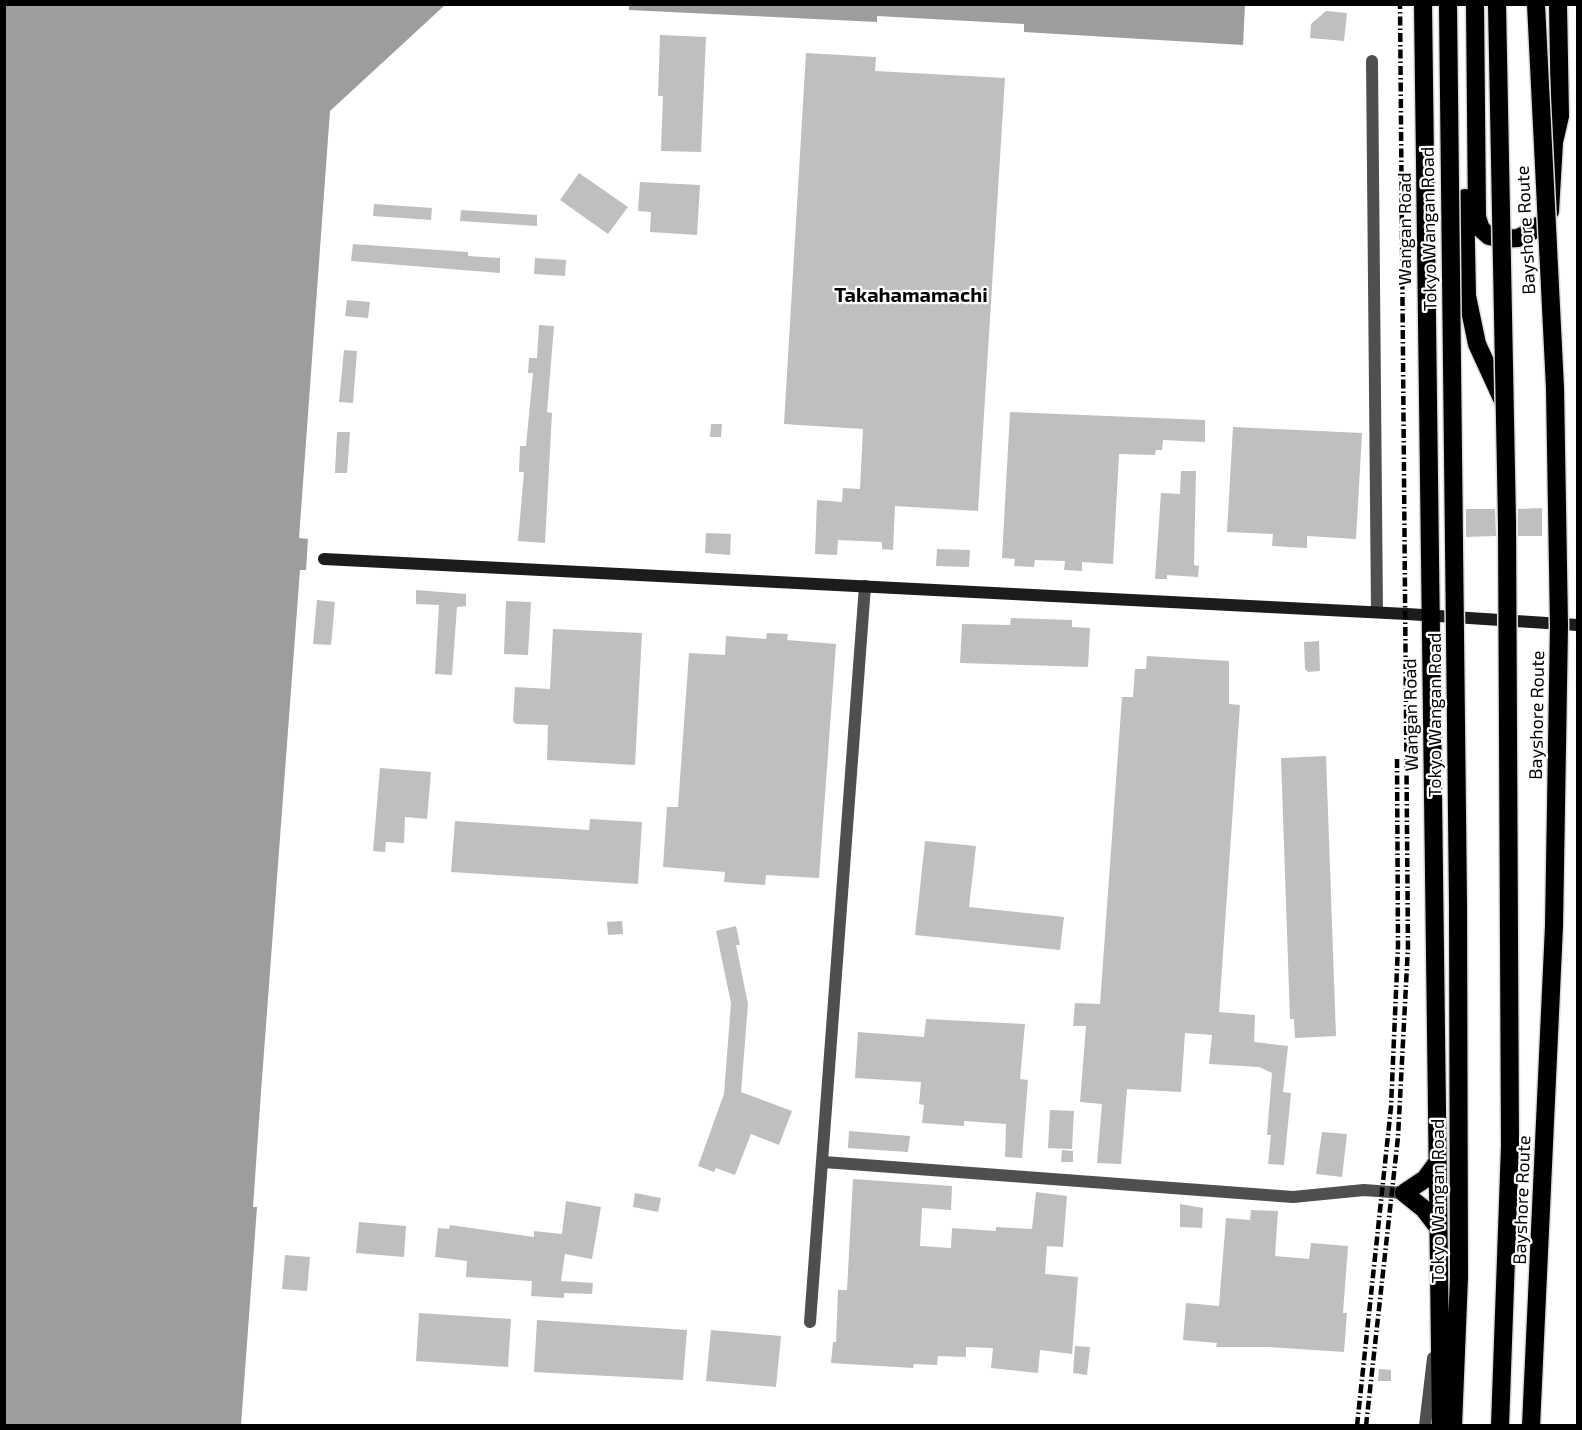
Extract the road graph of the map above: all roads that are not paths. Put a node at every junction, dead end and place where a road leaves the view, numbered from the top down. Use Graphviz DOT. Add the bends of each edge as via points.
graph roads {
  1 [pos="1423,4"];
  2 [pos="1448,4"];
  3 [pos="1463,4"];
  4 [pos="1475,4"];
  5 [pos="1497,4"];
  6 [pos="1536,4"];
  7 [pos="1558,4"];
  8 [pos="1372,61"];
  9 [pos="1504,403"];
  10 [pos="324,559"];
  11 [pos="866,586"];
  12 [pos="1377,612"];
  13 [pos="1431,615"];
  14 [pos="1578,625"];
  15 [pos="824,1162"];
  16 [pos="1436,1164"];
  17 [pos="1404,1193"];
  18 [pos="1437,1226"];
  19 [pos="1438,1280"];
  20 [pos="810,1322"];
  21 [pos="1425,1425"];
  22 [pos="1441,1425"];
  23 [pos="1453,1425"];
  24 [pos="1500,1425"];
  25 [pos="1532,1425"];
  1 -- 13 [label="highway, Wangan Road"];
  2 -- 23 [label="highway, Tokyo Wangan Road, bridge" via="1458,904 1459,1277"];
  3 -- 9 [label="highway" via="1467,296 1477,344"];
  4 -- 7 [label="highway" via="1476,195 1481,229 1489,236 1518,238 1543,223 1550,211 1554,142 1560,116"];
  5 -- 9 [label="highway, Bayshore Route, bridge"];
  6 -- 25 [label="highway, Bayshore Route, bridge" via="1555,388 1559,626 1554,926"];
  8 -- 12 [label="street"];
  9 -- 24 [label="highway, Bayshore Route, bridge" via="1510,1146"];
  10 -- 11 [label="street"];
  11 -- 12 [label="street"];
  11 -- 15 [label="street"];
  12 -- 13 [label="street"];
  13 -- 14 [label="street"];
  13 -- 16 [label="highway, Wangan Road"];
  15 -- 17 [label="street" via="1293,1197 1364,1190"];
  15 -- 20 [label="street"];
  16 -- 17 [label="highway" via="1425,1179"];
  16 -- 18 [label="highway, Wangan Road"];
  17 -- 18 [label="highway"];
  18 -- 19 [label="highway, Wangan Road"];
  19 -- 21 [label="street"];
  19 -- 22 [label="highway, Wangan Road"];
}
